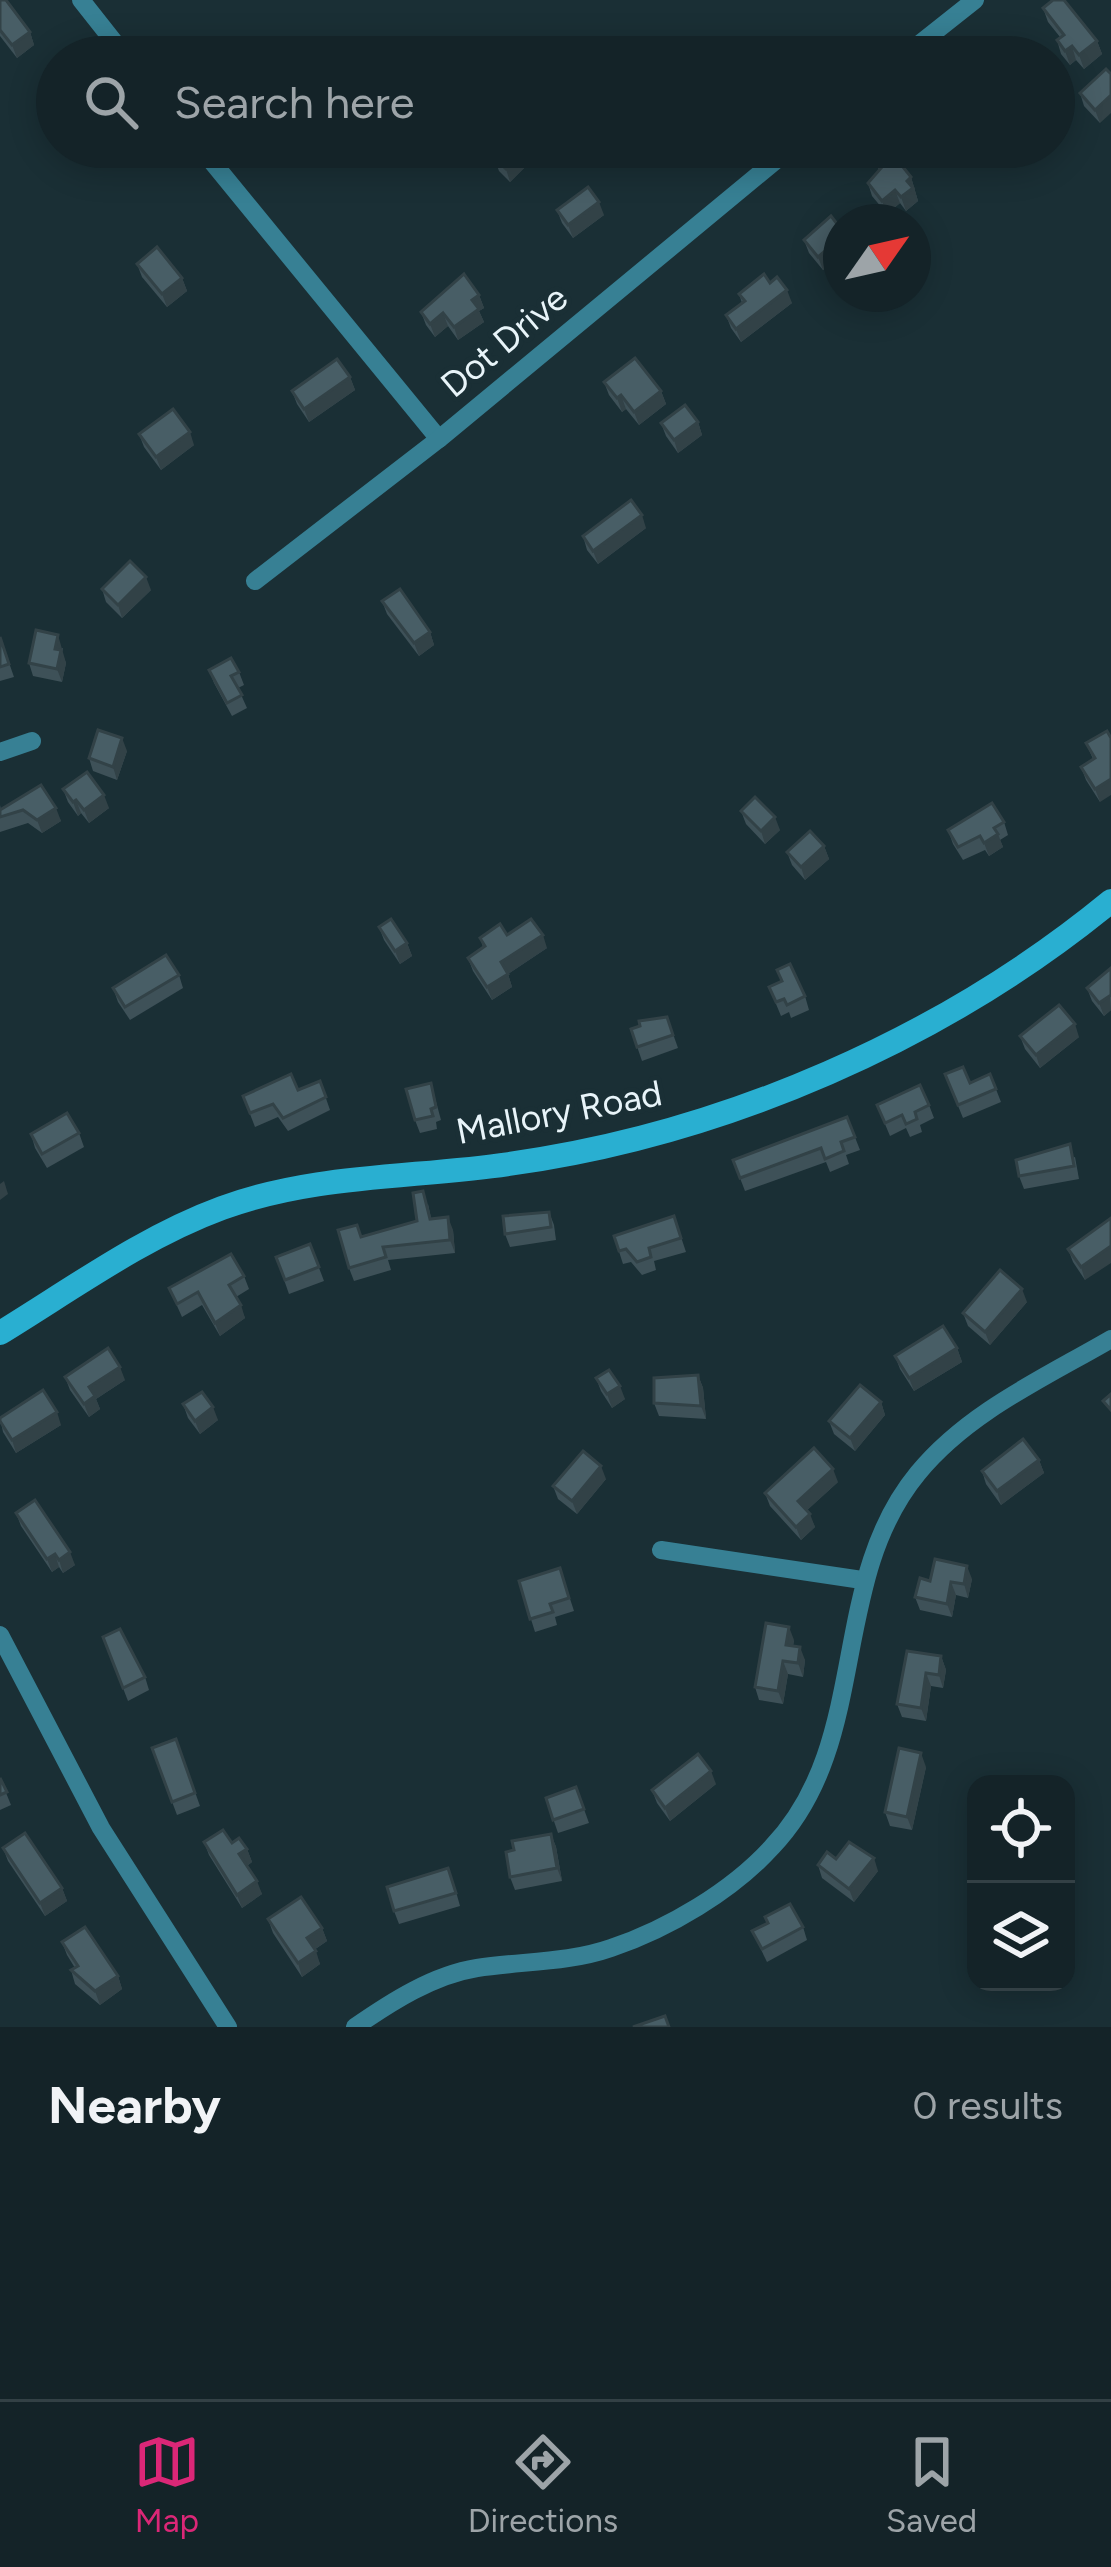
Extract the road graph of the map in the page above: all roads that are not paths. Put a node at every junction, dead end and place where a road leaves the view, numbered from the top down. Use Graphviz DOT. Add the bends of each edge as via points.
graph roads {
  1 [pos="81,0"];
  2 [pos="975,0"];
  3 [pos="109,36"];
  4 [pos="930,36"];
  5 [pos="217,168"];
  6 [pos="767,168"];
  7 [pos="439,440"];
  8 [pos="255,581"];
  9 [pos="32,741"];
  10 [pos="0,752"];
  11 [pos="1111,901"];
  12 [pos="0,1333"];
  13 [pos="1111,1339"];
  14 [pos="661,1550"];
  15 [pos="862,1580"];
  16 [pos="0,1635"];
  17 [pos="228,2027"];
  18 [pos="355,2027"];
  1 -- 3 [label="street"];
  2 -- 4 [label="street"];
  5 -- 7 [label="street"];
  6 -- 7 [label="street, Dot Drive"];
  7 -- 8 [label="street, Dot Drive"];
  9 -- 10 [label="street"];
  11 -- 12 [label="street, Mallory Road" via="970,1005 848,1063 610,1146 509,1165 319,1183 224,1207 142,1246"];
  13 -- 15 [label="street" via="949,1440 894,1506"];
  14 -- 15 [label="street"];
  15 -- 18 [label="street" via="826,1761 795,1820 750,1869 611,1948 473,1969 432,1982"];
  16 -- 17 [label="street" via="100,1828"];
}
